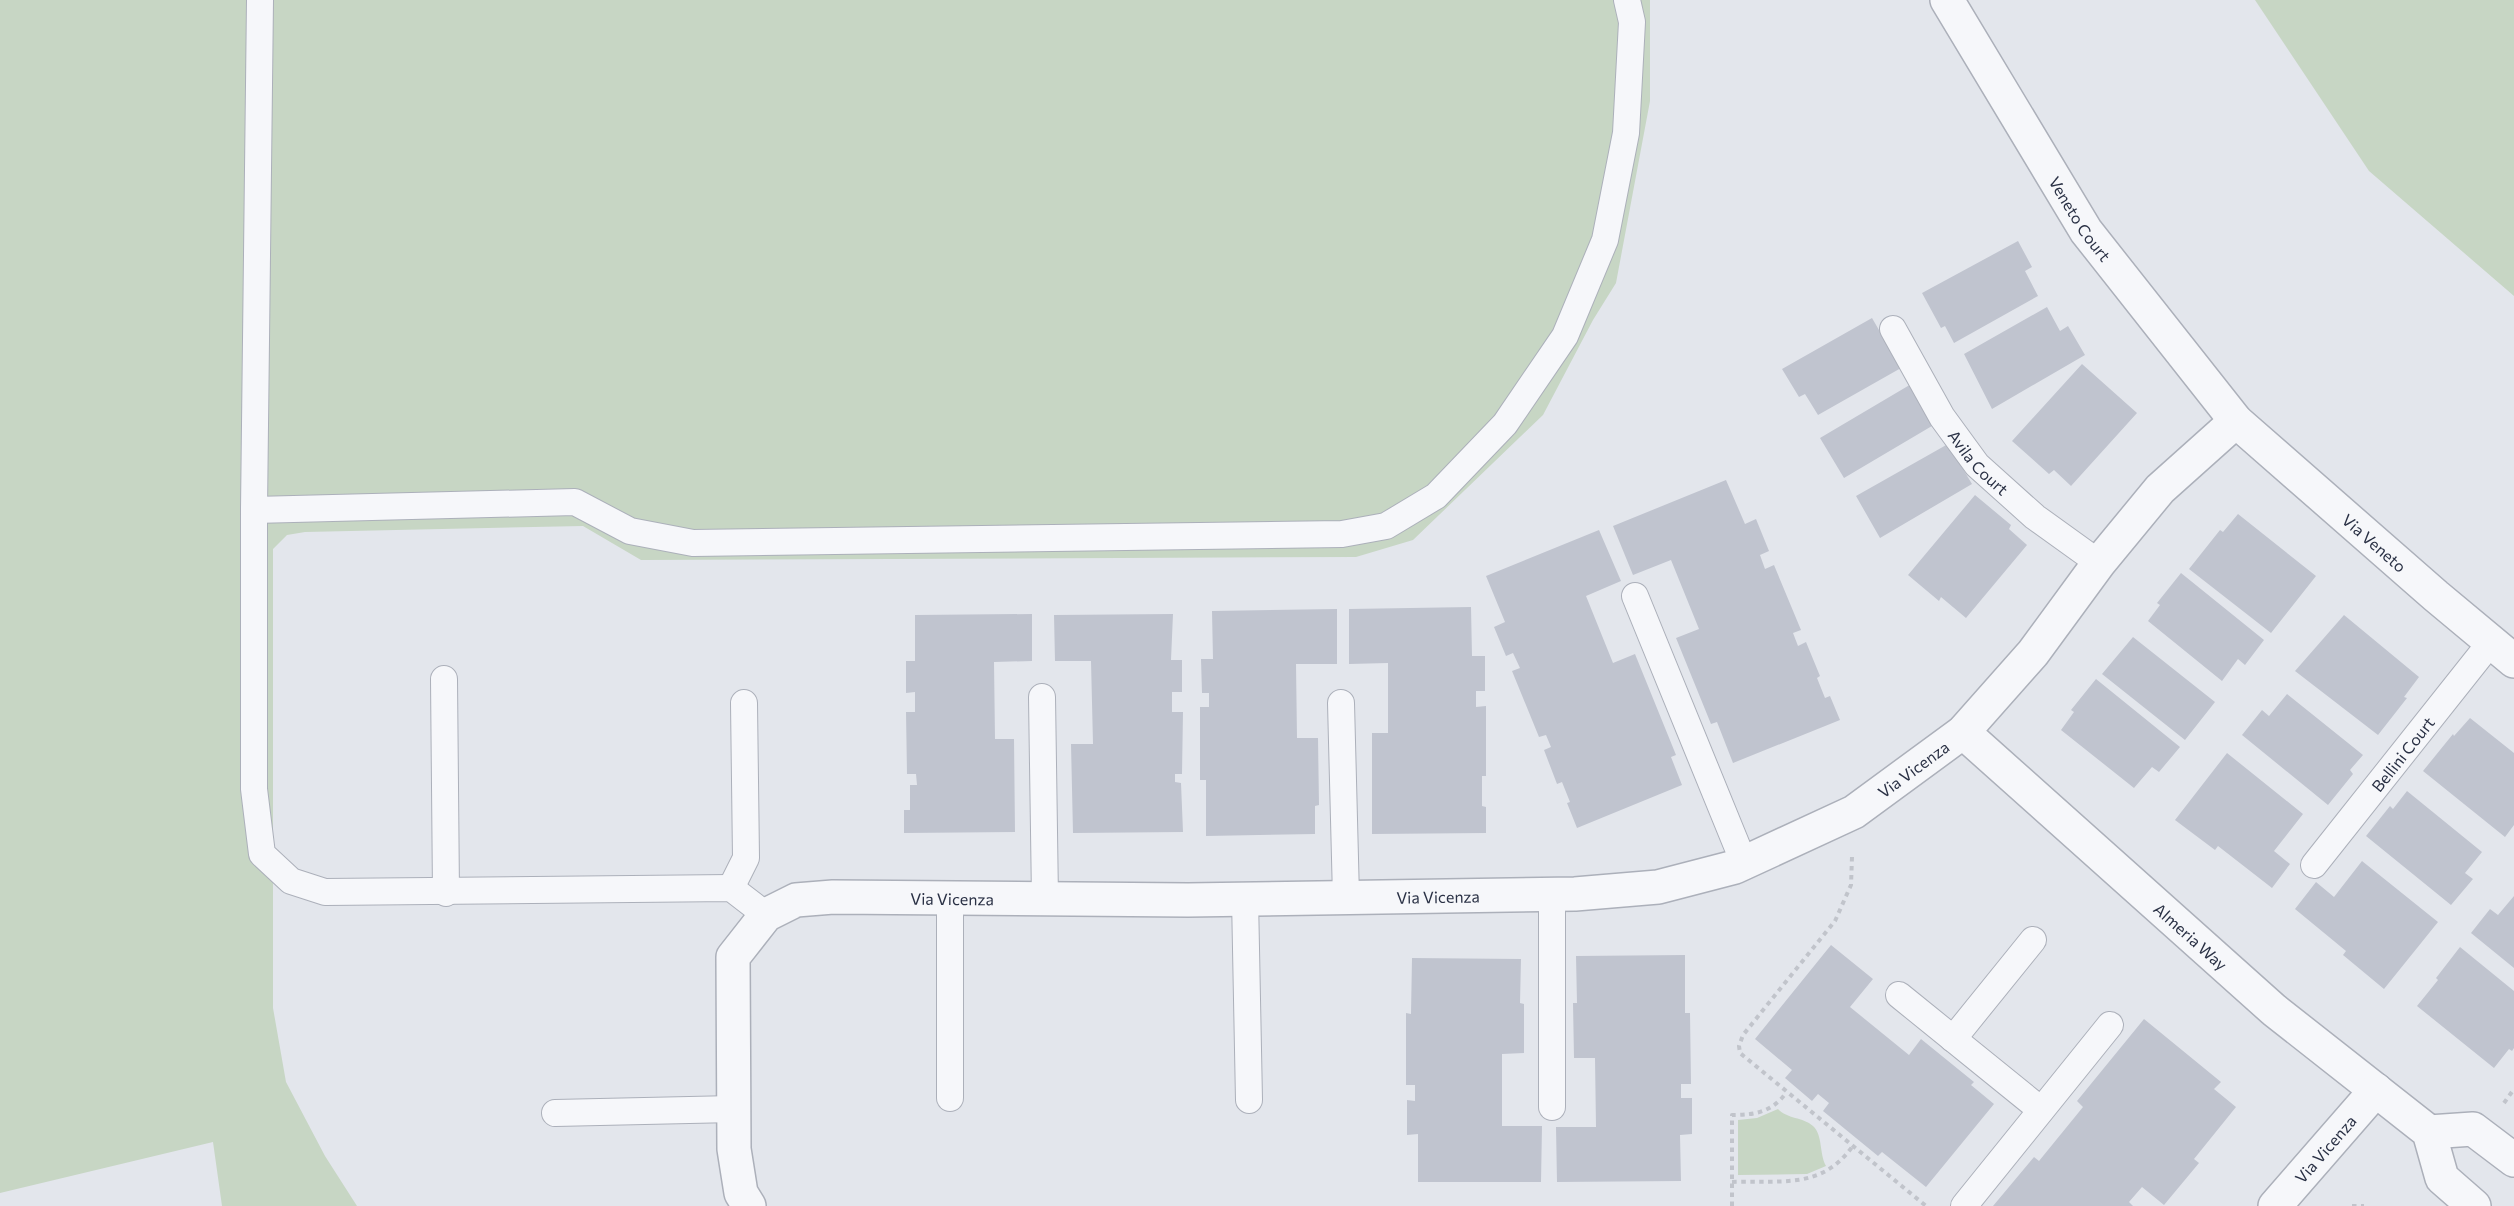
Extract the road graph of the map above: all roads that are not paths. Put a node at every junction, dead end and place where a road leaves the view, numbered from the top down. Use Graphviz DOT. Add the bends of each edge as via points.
graph roads {
  1 [pos="260,0"];
  2 [pos="1627,0"];
  3 [pos="1947,0"];
  4 [pos="1893,329"];
  5 [pos="2236,422"];
  6 [pos="254,510"];
  7 [pos="2099,563"];
  8 [pos="1635,596"];
  9 [pos="2503,651"];
  10 [pos="444,679"];
  11 [pos="1042,697"];
  12 [pos="744,703"];
  13 [pos="1341,703"];
  14 [pos="1963,732"];
  15 [pos="1744,863"];
  16 [pos="2314,865"];
  17 [pos="731,888"];
  18 [pos="446,892"];
  19 [pos="1552,895"];
  20 [pos="1346,897"];
  21 [pos="950,898"];
  22 [pos="1045,898"];
  23 [pos="1245,898"];
  24 [pos="766,915"];
  25 [pos="2033,940"];
  26 [pos="1899,995"];
  27 [pos="2110,1025"];
  28 [pos="1953,1039"];
  29 [pos="2376,1090"];
  30 [pos="950,1098"];
  31 [pos="1249,1100"];
  32 [pos="1552,1107"];
  33 [pos="734,1109"];
  34 [pos="2041,1110"];
  35 [pos="555,1113"];
  36 [pos="2428,1132"];
  37 [pos="2514,1160"];
  38 [pos="749,1206"];
  39 [pos="1964,1206"];
  40 [pos="2275,1206"];
  41 [pos="2474,1206"];
  1 -- 6 [label="lane"];
  2 -- 6 [label="lane" via="1632,22 1626,133 1605,240 1565,336 1505,424 1436,496 1386,526 1341,534 693,543 630,531 575,502"];
  3 -- 5 [label="street, Veneto Court" via="2086,231"];
  4 -- 7 [label="lane, Avila Court" via="1942,417 1977,465 2035,517"];
  5 -- 7 [label="street, Via Vicenza" via="2160,489"];
  5 -- 9 [label="street, Via Veneto"];
  6 -- 18 [label="lane" via="254,789 262,854 291,881 325,892"];
  7 -- 14 [label="street, Via Vicenza" via="2033,653"];
  8 -- 15 [label="lane"];
  9 -- 16 [label="lane, Bellini Court"];
  10 -- 18 [label="lane"];
  11 -- 22 [label="lane"];
  12 -- 17 [label="lane" via="746,858"];
  13 -- 20 [label="lane"];
  14 -- 15 [label="street, Via Vicenza" via="1854,812"];
  14 -- 29 [label="street, Almeria Way" via="2274,1010"];
  15 -- 19 [label="street, Via Vicenza" via="1658,887"];
  17 -- 18 [label="lane"];
  17 -- 24 [label="lane"];
  19 -- 20 [label="street, Via Vicenza"];
  19 -- 32 [label="lane"];
  20 -- 23 [label="street, Via Vicenza"];
  21 -- 22 [label="street, Via Vicenza"];
  21 -- 24 [label="street, Via Vicenza" via="796,900"];
  21 -- 30 [label="lane"];
  22 -- 23 [label="street, Via Vicenza"];
  23 -- 31 [label="lane"];
  24 -- 33 [label="street, Via Vicenza" via="734,957"];
  25 -- 28 [label="lane"];
  26 -- 28 [label="lane"];
  27 -- 34 [label="lane"];
  28 -- 34 [label="lane"];
  29 -- 36 [label="street, Almeria Way"];
  29 -- 40 [label="street, Via Vicenza"];
  33 -- 35 [label="lane"];
  33 -- 38 [label="street, Via Vicenza" via="734,1149 741,1193"];
  34 -- 39 [label="lane"];
  36 -- 37 [label="street" via="2473,1128"];
  36 -- 41 [label="street" via="2442,1178"];
}
